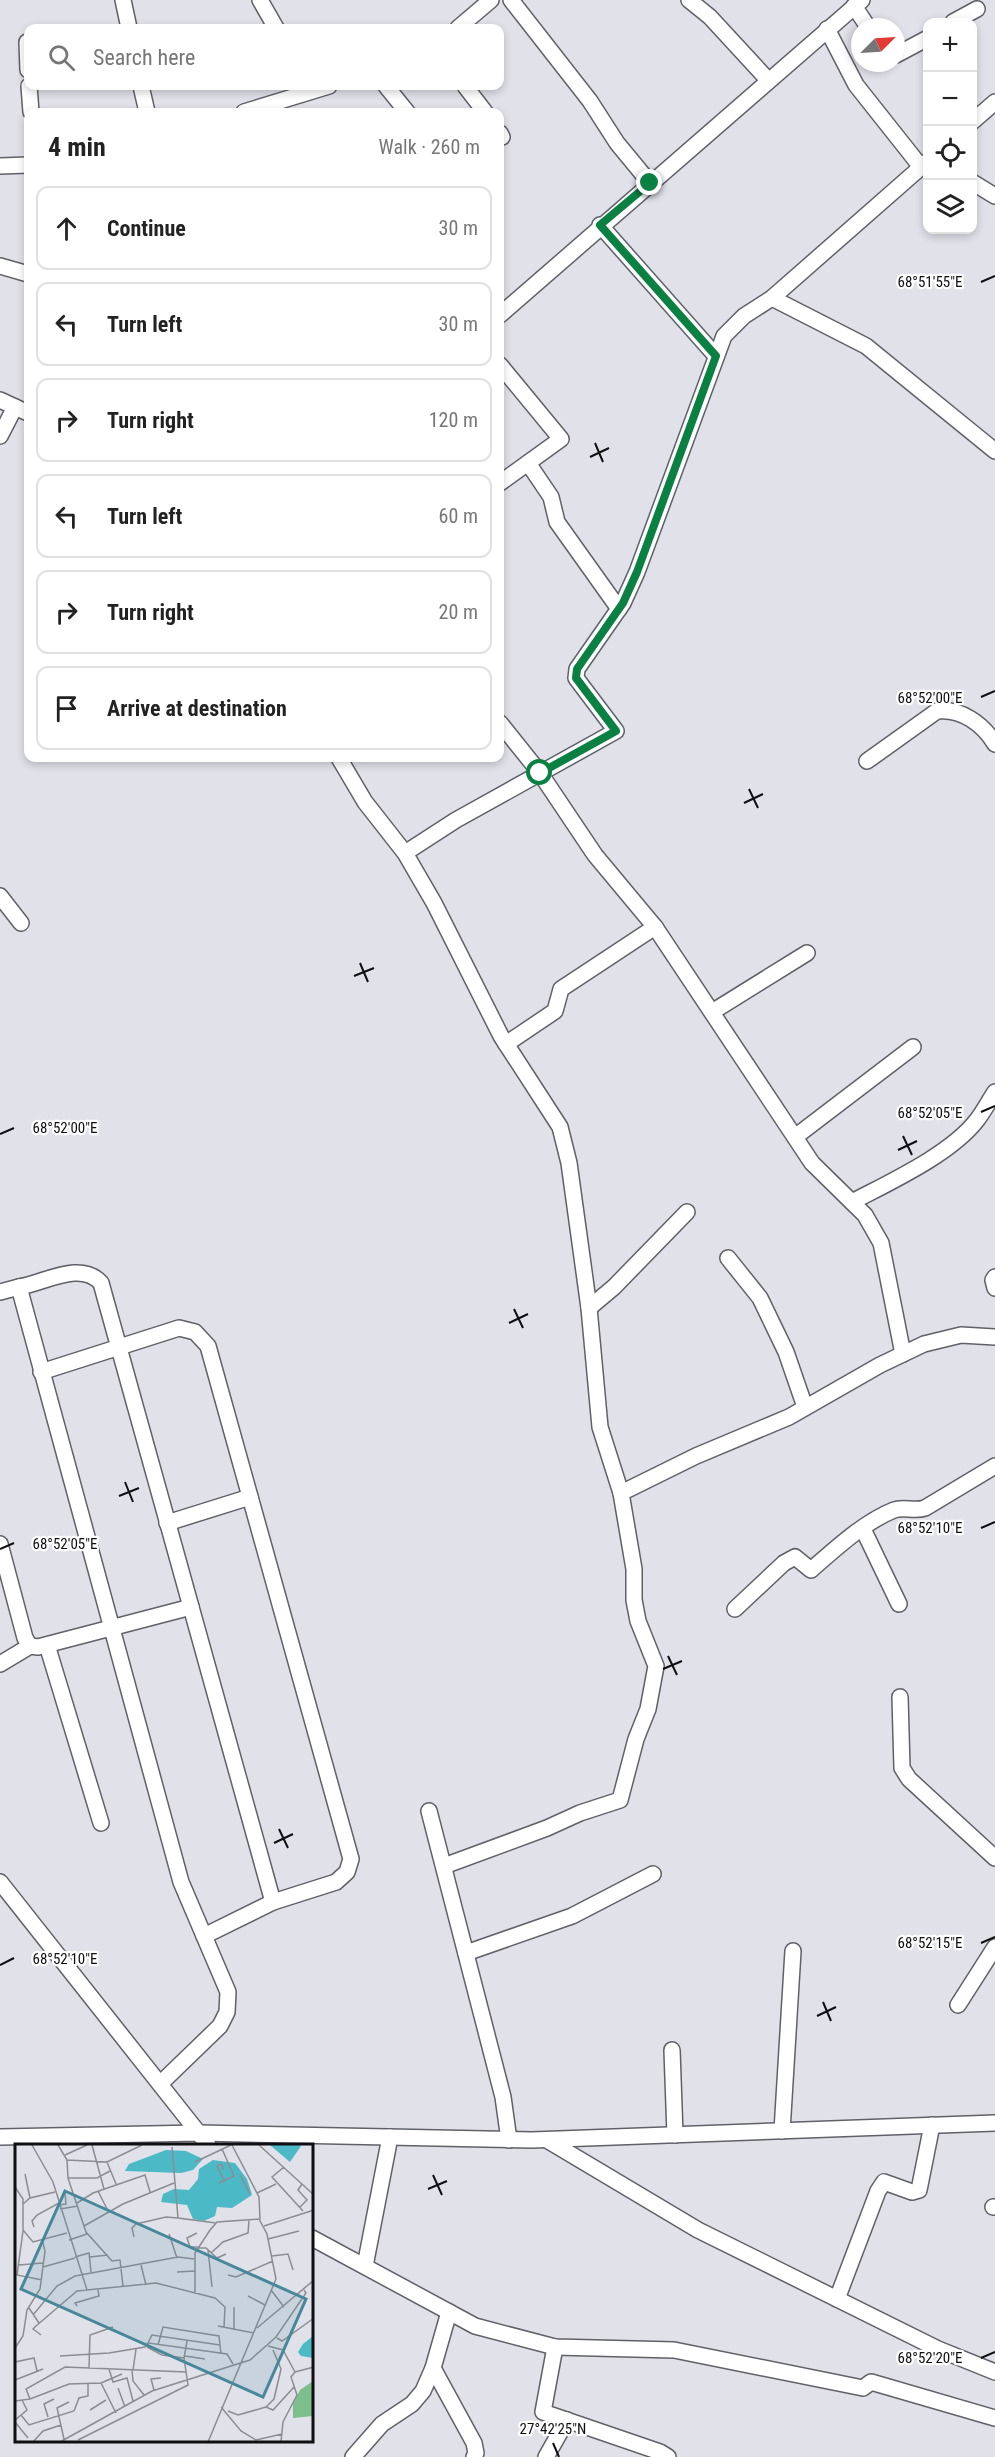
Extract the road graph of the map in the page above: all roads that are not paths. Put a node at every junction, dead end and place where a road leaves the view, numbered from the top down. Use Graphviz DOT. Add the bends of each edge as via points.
graph roads {
  1 [pos="123,0"];
  2 [pos="260,0"];
  3 [pos="491,0"];
  4 [pos="511,0"];
  5 [pos="689,0"];
  6 [pos="858,3"];
  7 [pos="977,9"];
  8 [pos="864,18"];
  9 [pos="960,18"];
  10 [pos="128,24"];
  11 [pos="274,24"];
  12 [pos="464,24"];
  13 [pos="827,29"];
  14 [pos="923,40"];
  15 [pos="905,50"];
  16 [pos="768,80"];
  17 [pos="29,90"];
  18 [pos="142,90"];
  19 [pos="303,90"];
  20 [pos="389,90"];
  21 [pos="468,90"];
  22 [pos="995,102"];
  23 [pos="31,108"];
  24 [pos="146,108"];
  25 [pos="271,108"];
  26 [pos="404,108"];
  27 [pos="482,108"];
  28 [pos="977,118"];
  29 [pos="923,163"];
  30 [pos="0,165"];
  31 [pos="24,165"];
  32 [pos="923,165"];
  33 [pos="650,183"];
  34 [pos="977,185"];
  35 [pos="995,196"];
  36 [pos="600,225"];
  37 [pos="0,266"];
  38 [pos="24,273"];
  39 [pos="772,298"];
  40 [pos="504,311"];
  41 [pos="716,356"];
  42 [pos="504,370"];
  43 [pos="0,400"];
  44 [pos="22,410"];
  45 [pos="0,436"];
  46 [pos="992,442"];
  47 [pos="528,463"];
  48 [pos="504,480"];
  49 [pos="619,609"];
  50 [pos="504,728"];
  51 [pos="995,744"];
  52 [pos="867,761"];
  53 [pos="341,762"];
  54 [pos="540,773"];
  55 [pos="405,853"];
  56 [pos="0,896"];
  57 [pos="21,923"];
  58 [pos="655,927"];
  59 [pos="807,953"];
  60 [pos="712,1012"];
  61 [pos="506,1044"];
  62 [pos="913,1047"];
  63 [pos="995,1092"];
  64 [pos="795,1137"];
  65 [pos="852,1202"];
  66 [pos="687,1212"];
  67 [pos="728,1258"];
  68 [pos="995,1277"];
  69 [pos="19,1287"];
  70 [pos="995,1288"];
  71 [pos="0,1292"];
  72 [pos="589,1308"];
  73 [pos="995,1337"];
  74 [pos="119,1347"];
  75 [pos="903,1354"];
  76 [pos="41,1372"];
  77 [pos="805,1407"];
  78 [pos="995,1466"];
  79 [pos="621,1493"];
  80 [pos="250,1497"];
  81 [pos="167,1523"];
  82 [pos="863,1528"];
  83 [pos="0,1544"];
  84 [pos="899,1604"];
  85 [pos="191,1606"];
  86 [pos="735,1609"];
  87 [pos="112,1629"];
  88 [pos="47,1645"];
  89 [pos="30,1646"];
  90 [pos="0,1664"];
  91 [pos="900,1697"];
  92 [pos="429,1811"];
  93 [pos="101,1823"];
  94 [pos="995,1857"];
  95 [pos="444,1866"];
  96 [pos="653,1874"];
  97 [pos="0,1882"];
  98 [pos="273,1902"];
  99 [pos="204,1936"];
  100 [pos="995,1947"];
  101 [pos="792,1951"];
  102 [pos="466,1953"];
  103 [pos="958,2005"];
  104 [pos="672,2050"];
  105 [pos="161,2083"];
  106 [pos="995,2123"];
  107 [pos="932,2125"];
  108 [pos="782,2131"];
  109 [pos="675,2135"];
  110 [pos="0,2137"];
  111 [pos="390,2137"];
  112 [pos="204,2139"];
  113 [pos="547,2139"];
  114 [pos="509,2140"];
  115 [pos="314,2239"];
  116 [pos="365,2266"];
  117 [pos="837,2299"];
  118 [pos="449,2312"];
  119 [pos="555,2347"];
  120 [pos="433,2368"];
  121 [pos="995,2372"];
  122 [pos="995,2418"];
  123 [pos="567,2420"];
  124 [pos="663,2455"];
  125 [pos="353,2457"];
  126 [pos="474,2457"];
  127 [pos="546,2457"];
  1 -- 10 [label="street"];
  2 -- 11 [label="street"];
  3 -- 12 [label="street"];
  4 -- 33 [label="street"];
  5 -- 16 [label="street"];
  6 -- 8 [label="street"];
  6 -- 13 [label="street"];
  7 -- 9 [label="street"];
  13 -- 16 [label="street"];
  13 -- 29 [label="street" via="856,85"];
  14 -- 15 [label="street"];
  16 -- 33 [label="street"];
  17 -- 23 [label="street"];
  18 -- 24 [label="street"];
  19 -- 25 [label="street"];
  20 -- 26 [label="street"];
  21 -- 27 [label="street"];
  22 -- 28 [label="street"];
  30 -- 31 [label="street"];
  32 -- 39 [label="street"];
  33 -- 36 [label="street"];
  34 -- 35 [label="street"];
  36 -- 40 [label="street"];
  36 -- 41 [label="street"];
  37 -- 38 [label="street"];
  39 -- 41 [label="street" via="744,316 724,336"];
  39 -- 46 [label="street" via="866,346"];
  41 -- 49 [label="street" via="637,572"];
  42 -- 47 [label="street" via="561,439"];
  43 -- 44 [label="street"];
  44 -- 45 [label="street"];
  47 -- 48 [label="street"];
  47 -- 49 [label="street" via="551,497 557,522"];
  49 -- 54 [label="street" via="577,669 576,678 616,731"];
  50 -- 54 [label="street"];
  51 -- 52 [label="street" via="986,729 961,714 937,711"];
  53 -- 55 [label="street" via="365,802"];
  54 -- 55 [label="street"];
  54 -- 58 [label="street" via="595,855"];
  55 -- 61 [label="street"];
  56 -- 57 [label="street"];
  58 -- 60 [label="street"];
  58 -- 61 [label="street" via="561,989 555,1011"];
  59 -- 60 [label="street"];
  60 -- 64 [label="street"];
  61 -- 72 [label="street" via="560,1127 569,1163"];
  62 -- 64 [label="street"];
  63 -- 65 [label="street" via="977,1121 953,1142 899,1178"];
  64 -- 65 [label="street" via="812,1163"];
  65 -- 75 [label="street" via="865,1215 881,1244"];
  66 -- 72 [label="street"];
  67 -- 77 [label="street" via="760,1298 786,1352"];
  68 -- 70 [label="street"];
  69 -- 71 [label="street"];
  69 -- 74 [label="street" via="82,1272 94,1275 101,1283"];
  69 -- 76 [label="street"];
  72 -- 79 [label="street" via="600,1427"];
  73 -- 75 [label="street" via="961,1335"];
  74 -- 76 [label="street"];
  74 -- 80 [label="street" via="179,1328 195,1332 208,1346"];
  74 -- 81 [label="street"];
  75 -- 77 [label="street"];
  76 -- 87 [label="street"];
  77 -- 79 [label="street"];
  78 -- 82 [label="street" via="925,1508 896,1509"];
  79 -- 95 [label="street" via="638,1621 656,1666 648,1709 620,1800"];
  80 -- 81 [label="street"];
  80 -- 98 [label="street" via="351,1859 347,1872 336,1882"];
  81 -- 85 [label="street"];
  82 -- 84 [label="street"];
  82 -- 86 [label="street" via="811,1570 795,1557 784,1563"];
  83 -- 89 [label="street"];
  85 -- 87 [label="street"];
  85 -- 98 [label="street"];
  87 -- 88 [label="street"];
  87 -- 99 [label="street" via="181,1882"];
  88 -- 89 [label="street"];
  88 -- 93 [label="street"];
  89 -- 90 [label="street"];
  91 -- 94 [label="street" via="902,1768 909,1779"];
  92 -- 95 [label="street"];
  95 -- 102 [label="street"];
  96 -- 102 [label="street" via="573,1916"];
  97 -- 105 [label="street"];
  98 -- 99 [label="street"];
  99 -- 105 [label="street" via="228,1992 227,2012 220,2026"];
  100 -- 103 [label="street"];
  101 -- 108 [label="street"];
  102 -- 114 [label="street" via="503,2097"];
  104 -- 109 [label="street"];
  105 -- 112 [label="street"];
  106 -- 107 [label="street"];
  107 -- 108 [label="street"];
  107 -- 117 [label="street" via="919,2190 912,2192 884,2182"];
  108 -- 109 [label="street"];
  109 -- 113 [label="street"];
  110 -- 112 [label="street"];
  111 -- 112 [label="street"];
  111 -- 114 [label="street"];
  111 -- 116 [label="street"];
  113 -- 114 [label="street"];
  113 -- 117 [label="street" via="698,2230"];
  115 -- 116 [label="street"];
  116 -- 118 [label="street"];
  117 -- 121 [label="street" via="938,2349"];
  118 -- 119 [label="street" via="476,2326"];
  118 -- 120 [label="street"];
  119 -- 122 [label="street" via="674,2350 862,2388 871,2382"];
  119 -- 123 [label="street" via="543,2412"];
  120 -- 125 [label="street" via="412,2404 382,2424"];
  120 -- 126 [label="street" via="474,2443"];
  123 -- 124 [label="street"];
  123 -- 127 [label="street"];
}
